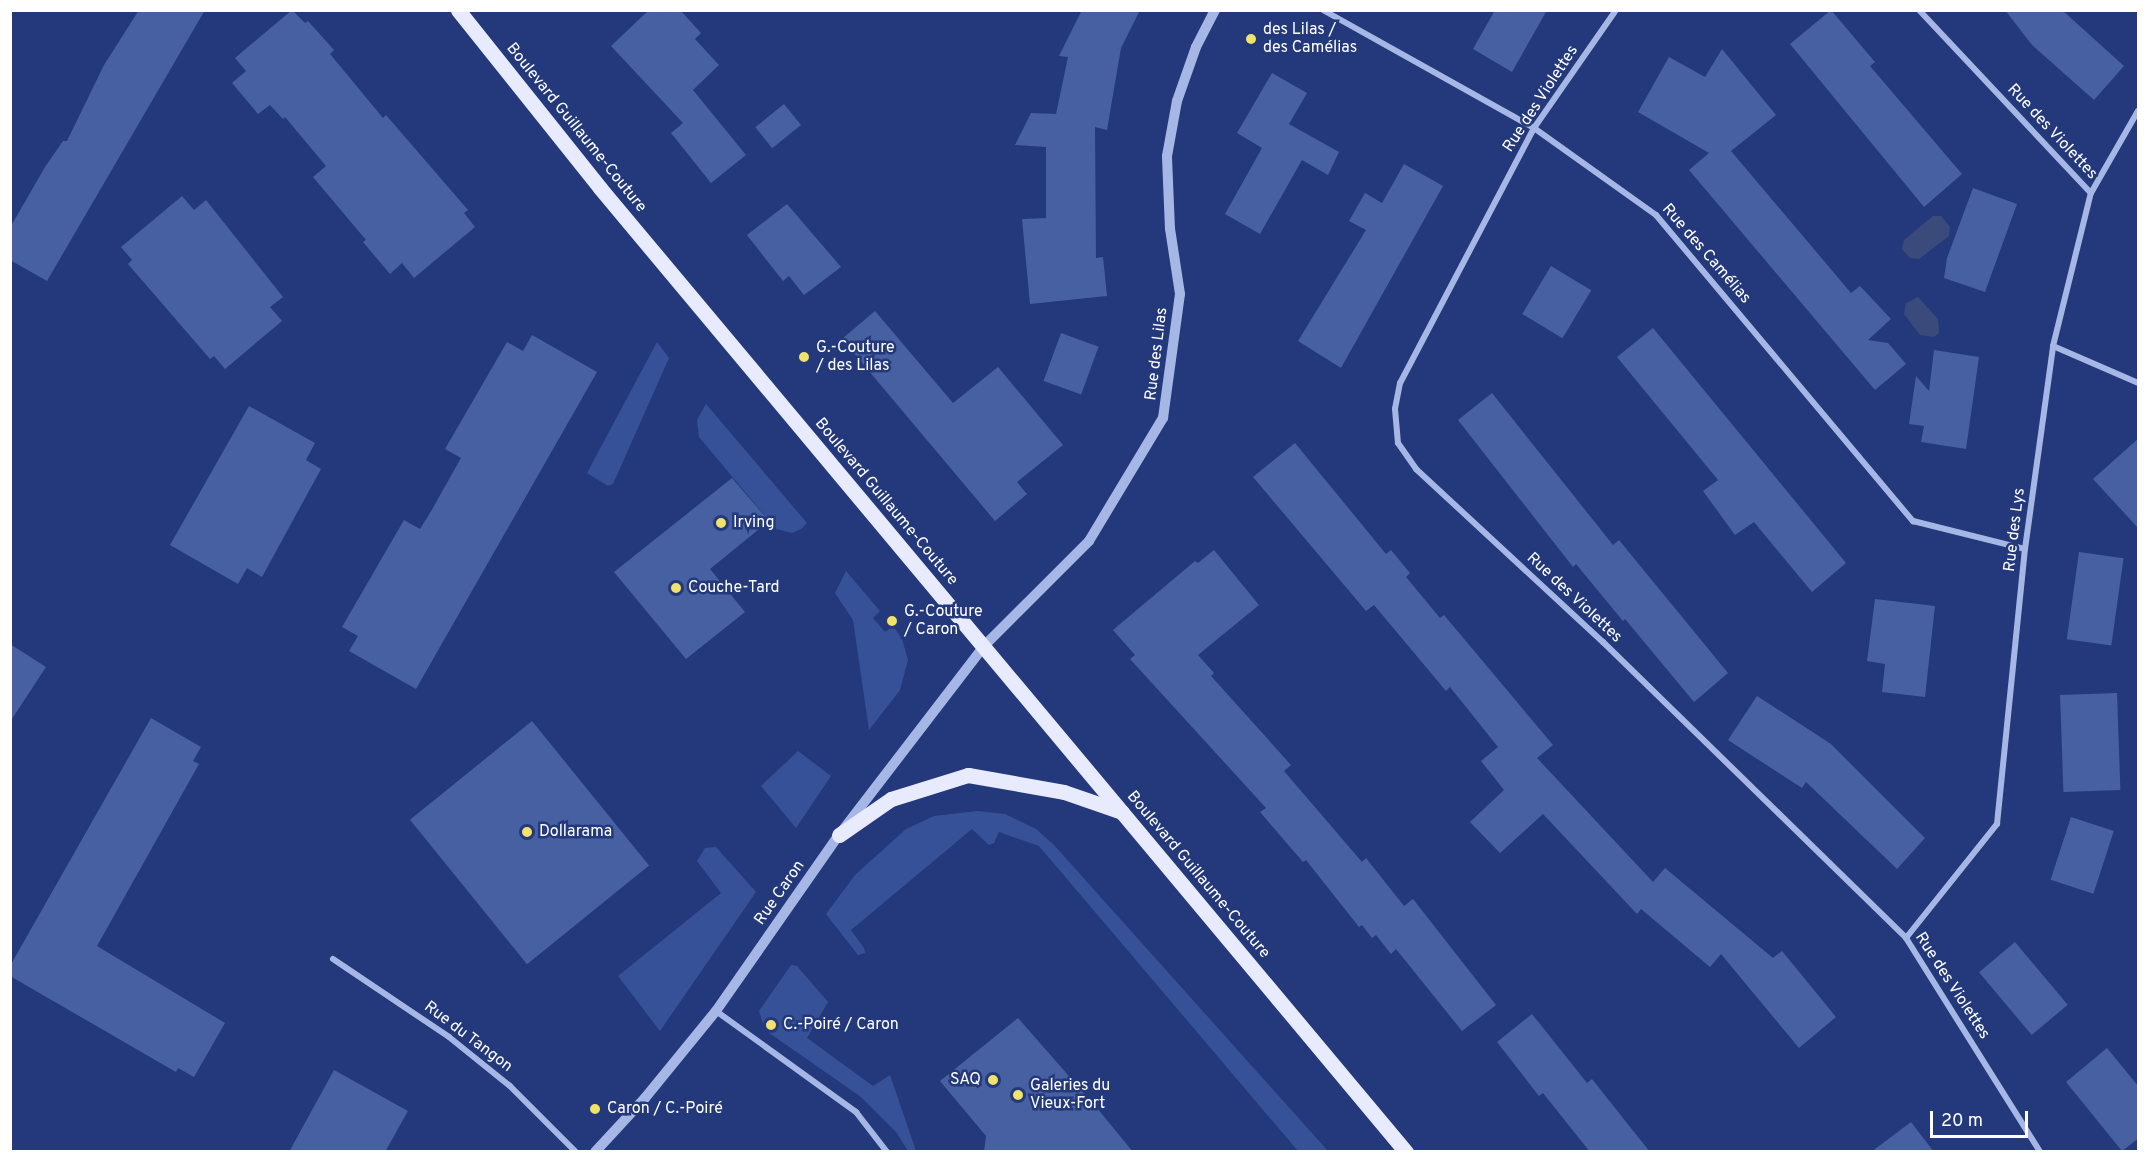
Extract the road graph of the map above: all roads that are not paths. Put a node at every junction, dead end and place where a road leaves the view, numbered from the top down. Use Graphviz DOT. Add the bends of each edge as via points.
graph roads {
  1 [pos="458,10"];
  2 [pos="1215,10"];
  3 [pos="1323,10"];
  4 [pos="1616,10"];
  5 [pos="1919,10"];
  6 [pos="2139,111"];
  7 [pos="1534,128"];
  8 [pos="2091,193"];
  9 [pos="2053,346"];
  10 [pos="2139,382"];
  11 [pos="2025,549"];
  12 [pos="983,647"];
  13 [pos="1122,812"];
  14 [pos="839,835"];
  15 [pos="1906,938"];
  16 [pos="333,959"];
  17 [pos="716,1011"];
  18 [pos="576,1152"];
  19 [pos="595,1152"];
  20 [pos="887,1152"];
  21 [pos="1406,1152"];
  22 [pos="2040,1152"];
  1 -- 12 [label="main road, Boulevard Guillaume-Couture" via="600,188"];
  2 -- 12 [label="street, Rue des Lilas" via="1196,47 1177,101 1167,156 1170,229 1179,294 1163,418 1089,541"];
  3 -- 7 [label="street, Rue des Camélias"];
  4 -- 7 [label="street, Rue des Violettes"];
  5 -- 8 [label="street, Rue des Violettes"];
  6 -- 8 [label="street, Rue des Lys"];
  7 -- 11 [label="street, Rue des Camélias" via="1656,215 1914,521"];
  7 -- 15 [label="street, Rue des Violettes" via="1400,383 1395,409 1398,442 1416,469 1603,642"];
  8 -- 9 [label="street, Rue des Lys"];
  9 -- 10 [label="street"];
  9 -- 11 [label="street, Rue des Lys"];
  11 -- 15 [label="street, Rue des Lys" via="1997,824"];
  12 -- 13 [label="main road, Boulevard Guillaume-Couture"];
  12 -- 14 [label="street, Rue Caron"];
  13 -- 14 [label="main road" via="1064,792 968,775 891,799"];
  13 -- 21 [label="main road, Boulevard Guillaume-Couture"];
  14 -- 17 [label="street, Rue Caron"];
  15 -- 22 [label="street, Rue des Violettes"];
  16 -- 18 [label="street, Rue du Tangon" via="458,1044 510,1086"];
  17 -- 19 [label="street, Rue Caron"];
  17 -- 20 [label="street" via="856,1112"];
}
